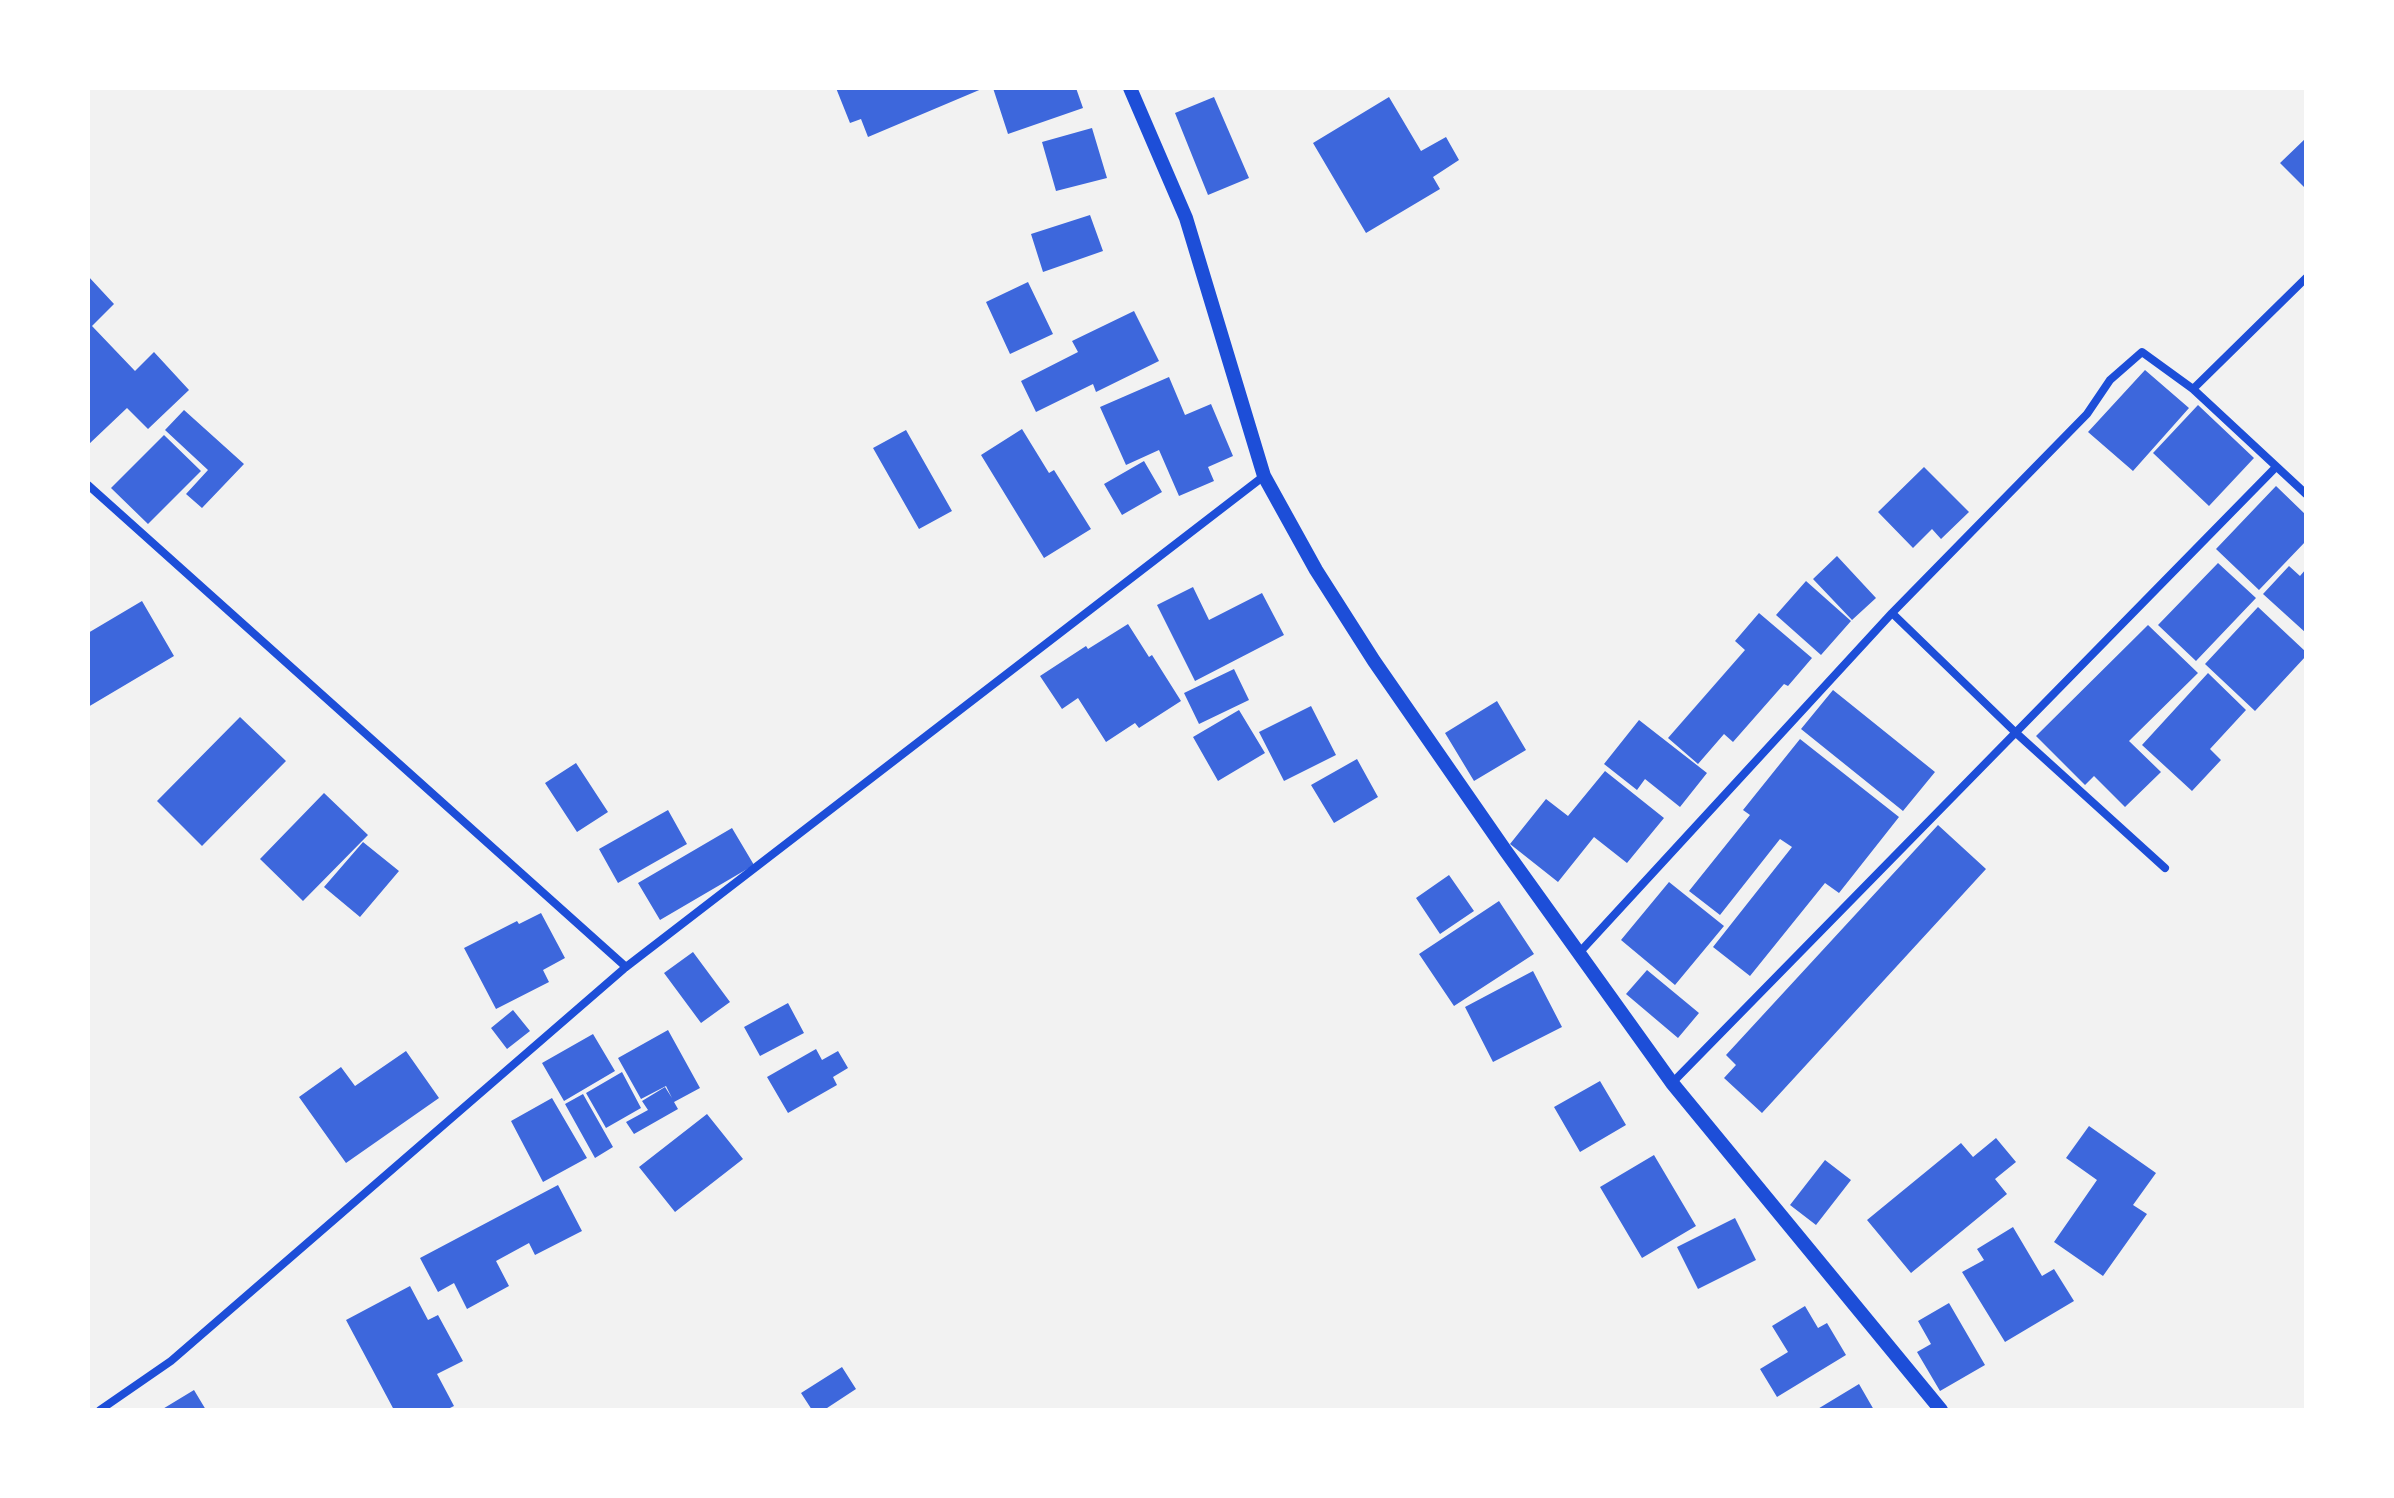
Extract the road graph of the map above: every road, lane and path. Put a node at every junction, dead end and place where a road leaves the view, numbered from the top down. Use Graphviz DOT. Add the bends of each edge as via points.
graph roads {
  1 [pos="1130,88"];
  2 [pos="2306,278"];
  3 [pos="2193,389"];
  4 [pos="2276,467"];
  5 [pos="1264,476"];
  6 [pos="88,485"];
  7 [pos="2306,494"];
  8 [pos="1892,613"];
  9 [pos="2015,732"];
  10 [pos="2165,868"];
  11 [pos="1579,953"];
  12 [pos="626,967"];
  13 [pos="1672,1083"];
  14 [pos="100,1410"];
  15 [pos="1941,1410"];
  1 -- 5 [label="street" via="1186,218"];
  2 -- 3 [label="street"];
  3 -- 4 [label="street"];
  3 -- 8 [label="street" via="2142,352"];
  4 -- 7 [label="street"];
  4 -- 9 [label="street"];
  5 -- 11 [label="street" via="1374,661"];
  5 -- 12 [label="street"];
  6 -- 12 [label="street"];
  8 -- 9 [label="street"];
  8 -- 11 [label="street"];
  9 -- 10 [label="street"];
  9 -- 13 [label="street"];
  11 -- 13 [label="street"];
  12 -- 14 [label="street" via="171,1361"];
  13 -- 15 [label="street"];
}
